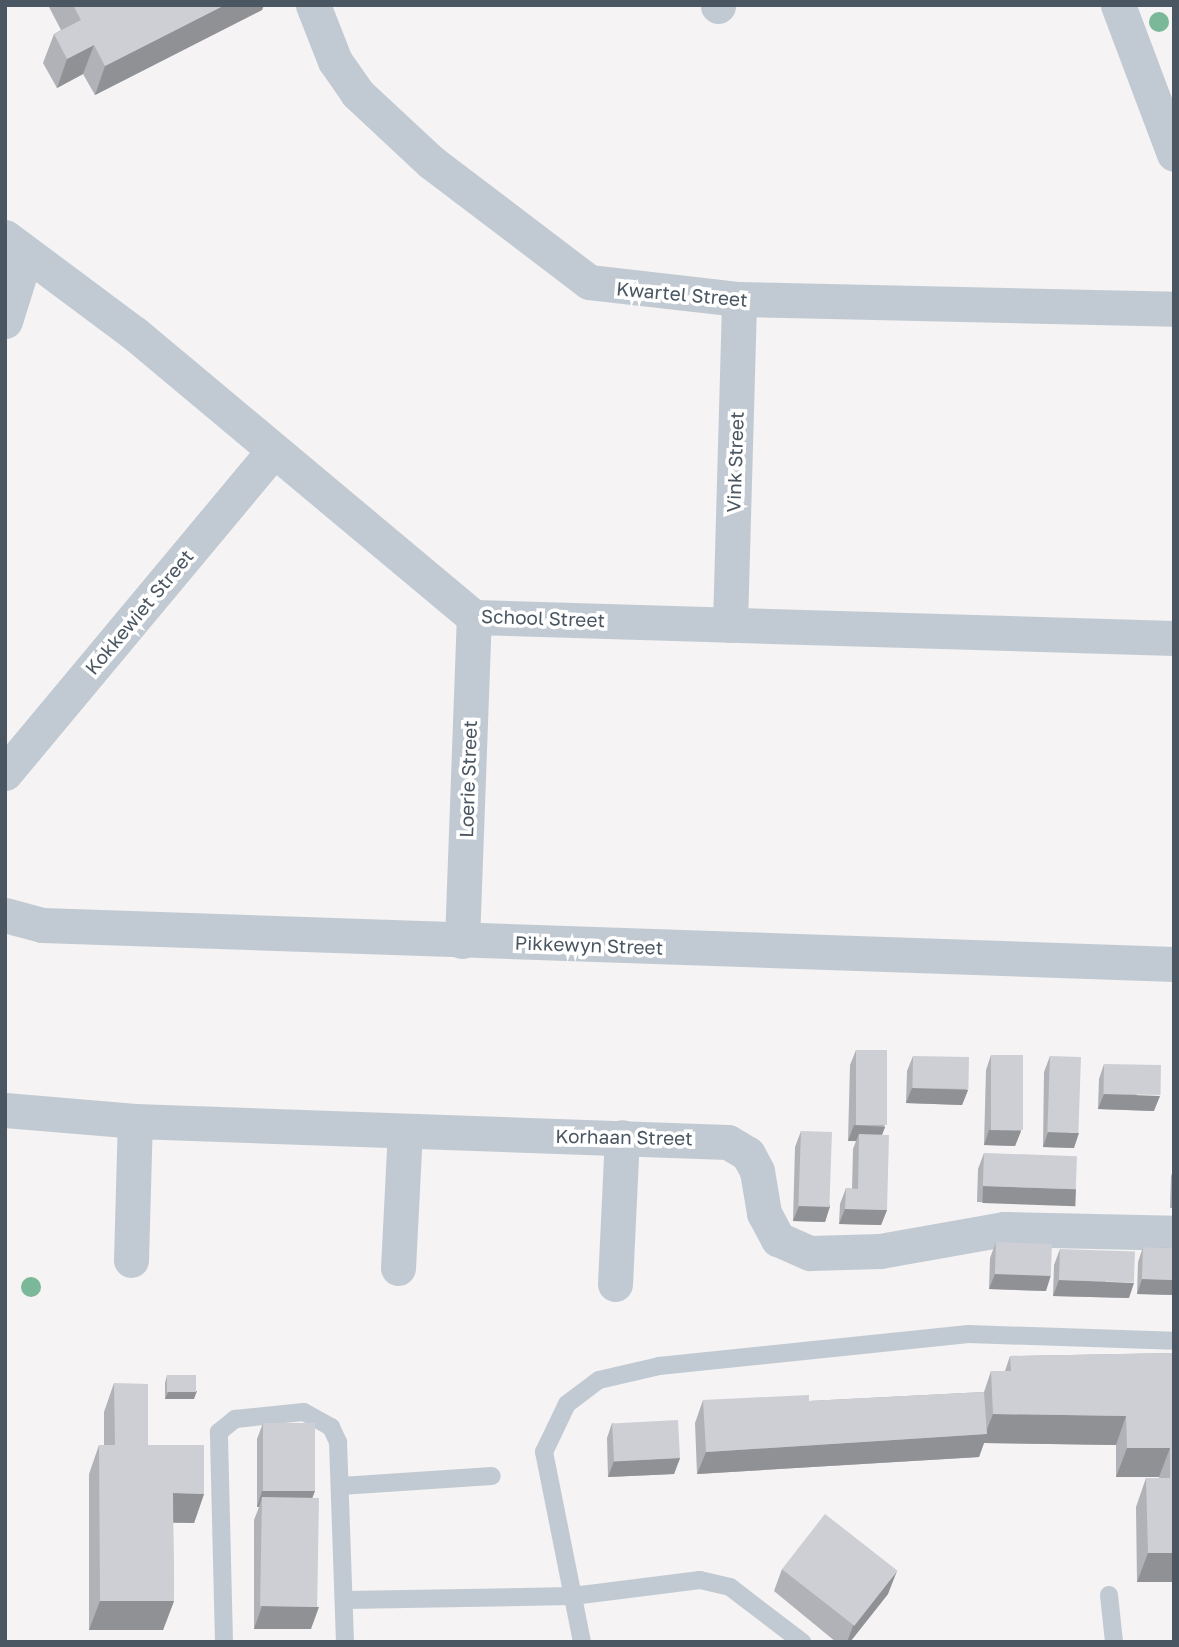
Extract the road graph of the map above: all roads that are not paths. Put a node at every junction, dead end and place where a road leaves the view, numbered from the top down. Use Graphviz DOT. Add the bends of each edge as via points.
graph roads {
  1 [pos="313,5"];
  2 [pos="1118,5"];
  3 [pos="1174,154"];
  4 [pos="15,247"];
  5 [pos="740,299"];
  6 [pos="1174,309"];
  7 [pos="5,321"];
  8 [pos="273,451"];
  9 [pos="474,617"];
  10 [pos="730,625"];
  11 [pos="1174,638"];
  12 [pos="5,773"];
  13 [pos="5,915"];
  14 [pos="462,941"];
  15 [pos="1174,964"];
  16 [pos="5,1110"];
  17 [pos="135,1121"];
  18 [pos="405,1131"];
  19 [pos="622,1137"];
  20 [pos="1174,1233"];
  21 [pos="131,1260"];
  22 [pos="398,1268"];
  23 [pos="615,1284"];
  24 [pos="1174,1341"];
  25 [pos="492,1476"];
  26 [pos="341,1486"];
  27 [pos="1109,1595"];
  28 [pos="573,1596"];
  29 [pos="346,1600"];
  30 [pos="224,1642"];
  31 [pos="345,1642"];
  32 [pos="582,1642"];
  33 [pos="802,1642"];
  34 [pos="1114,1642"];
  1 -- 5 [label="street, Kwartel Street" via="335,61 357,93 431,162 564,267 614,289"];
  2 -- 3 [label="street"];
  4 -- 7 [label="street"];
  4 -- 8 [label="street, School Street" via="134,333"];
  5 -- 6 [label="street, Kwartel Street"];
  5 -- 10 [label="street, Vink Street"];
  8 -- 9 [label="street, School Street"];
  8 -- 12 [label="street, Kokkewiet Street"];
  9 -- 10 [label="street, School Street"];
  9 -- 14 [label="street, Loerie Street"];
  10 -- 11 [label="street, School Street"];
  13 -- 14 [label="street, Pikkewyn Street" via="42,925"];
  14 -- 15 [label="street, Pikkewyn Street"];
  16 -- 17 [label="street, Korhaan Street"];
  17 -- 18 [label="street, Korhaan Street"];
  17 -- 21 [label="street"];
  18 -- 19 [label="street, Korhaan Street"];
  18 -- 22 [label="street"];
  19 -- 20 [label="street, Korhaan Street" via="739,1146 757,1171 771,1228 810,1253 880,1251 1004,1229"];
  19 -- 23 [label="street"];
  24 -- 28 [label="lane" via="968,1334 659,1366 599,1380 561,1412 544,1452"];
  25 -- 26 [label="lane"];
  26 -- 29 [label="lane"];
  26 -- 30 [label="lane" via="338,1442 317,1415 246,1417 219,1432"];
  27 -- 34 [label="lane"];
  28 -- 29 [label="lane"];
  28 -- 32 [label="lane"];
  28 -- 33 [label="lane" via="715,1581"];
  29 -- 31 [label="lane"];
}
